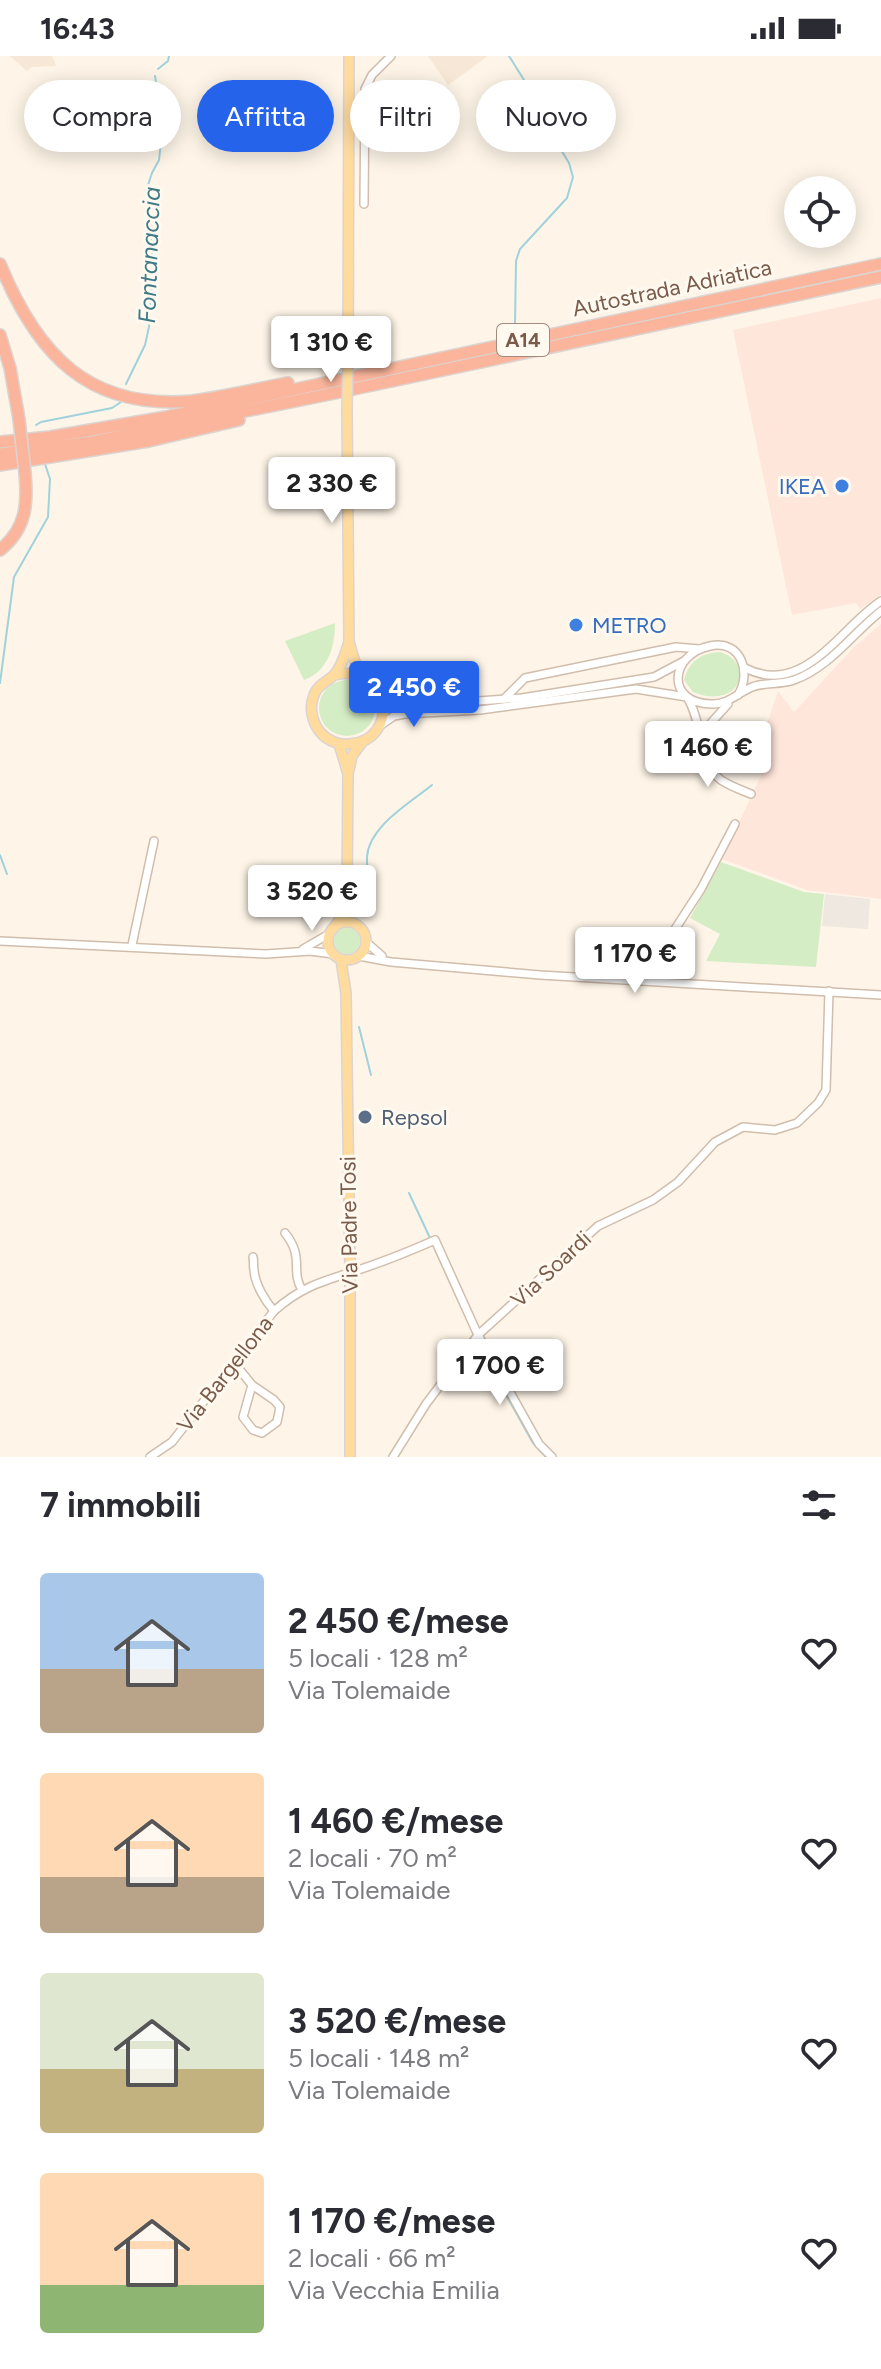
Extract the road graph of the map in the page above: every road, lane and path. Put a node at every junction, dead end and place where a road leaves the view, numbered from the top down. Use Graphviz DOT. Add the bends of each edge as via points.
graph roads {
  1 [pos="349,56"];
  2 [pos="391,56"];
  3 [pos="364,204"];
  4 [pos="0,264"];
  5 [pos="881,264"];
  6 [pos="881,277"];
  7 [pos="0,335"];
  8 [pos="428,360"];
  9 [pos="335,393"];
  10 [pos="0,442"];
  11 [pos="0,454"];
  12 [pos="0,465"];
  13 [pos="0,550"];
  14 [pos="881,601"];
  15 [pos="881,611"];
  16 [pos="349,642"];
  17 [pos="701,649"];
  18 [pos="687,659"];
  19 [pos="745,668"];
  20 [pos="335,675"];
  21 [pos="367,678"];
  22 [pos="381,695"];
  23 [pos="687,697"];
  24 [pos="735,698"];
  25 [pos="503,699"];
  26 [pos="379,726"];
  27 [pos="364,741"];
  28 [pos="339,744"];
  29 [pos="704,750"];
  30 [pos="348,774"];
  31 [pos="751,794"];
  32 [pos="735,824"];
  33 [pos="154,841"];
  34 [pos="347,893"];
  35 [pos="360,928"];
  36 [pos="331,931"];
  37 [pos="0,941"];
  38 [pos="366,942"];
  39 [pos="132,945"];
  40 [pos="293,953"];
  41 [pos="337,957"];
  42 [pos="357,957"];
  43 [pos="391,962"];
  44 [pos="664,981"];
  45 [pos="829,991"];
  46 [pos="346,993"];
  47 [pos="881,995"];
  48 [pos="285,1233"];
  49 [pos="253,1257"];
  50 [pos="350,1273"];
  51 [pos="302,1290"];
  52 [pos="274,1311"];
  53 [pos="478,1335"];
  54 [pos="235,1364"];
  55 [pos="252,1385"];
  56 [pos="150,1457"];
  57 [pos="350,1457"];
  58 [pos="393,1457"];
  59 [pos="552,1457"];
  1 -- 16 [label="main road, bridge"];
  2 -- 3 [label="street" via="365,89"];
  4 -- 8 [label="highway" via="20,309 52,352 88,383 127,399 205,399"];
  5 -- 8 [label="highway, Autostrada Adriatica / A14"];
  6 -- 9 [label="highway, Autostrada Adriatica / A14"];
  7 -- 13 [label="highway, bridge" via="19,419 27,503 19,531"];
  8 -- 10 [label="highway, Autostrada Adriatica / A14" via="166,417"];
  9 -- 11 [label="highway, Autostrada Adriatica / A14" via="92,442"];
  9 -- 12 [label="highway" via="149,441"];
  14 -- 19 [label="street" via="807,666 770,676"];
  15 -- 24 [label="street" via="811,672 759,685"];
  16 -- 20 [label="main road"];
  16 -- 21 [label="main road"];
  17 -- 18 [label="street"];
  17 -- 19 [label="street" via="728,647"];
  17 -- 25 [label="street" via="676,647 525,678"];
  18 -- 23 [label="street" via="676,681"];
  18 -- 25 [label="street" via="654,677"];
  19 -- 24 [label="street" via="743,687"];
  20 -- 21 [label="main road" via="346,672"];
  20 -- 28 [label="main road" via="318,688 311,708 318,730"];
  21 -- 22 [label="main road"];
  22 -- 25 [label="street" via="421,705"];
  22 -- 26 [label="main road"];
  23 -- 24 [label="street" via="704,704"];
  23 -- 26 [label="street" via="636,689 480,710 405,714"];
  23 -- 29 [label="street"];
  24 -- 29 [label="street" via="710,724"];
  26 -- 27 [label="main road"];
  27 -- 28 [label="main road"];
  27 -- 30 [label="main road" via="352,756"];
  28 -- 30 [label="main road"];
  29 -- 31 [label="street" via="720,779"];
  30 -- 34 [label="main road"];
  32 -- 44 [label="street" via="668,940"];
  33 -- 39 [label="street"];
  34 -- 35 [label="main road"];
  34 -- 36 [label="main road" via="344,913"];
  35 -- 36 [label="main road" via="345,922"];
  35 -- 38 [label="main road"];
  36 -- 40 [label="street"];
  36 -- 41 [label="main road" via="327,943"];
  37 -- 39 [label="street"];
  38 -- 42 [label="main road"];
  38 -- 43 [label="street"];
  39 -- 40 [label="street"];
  40 -- 41 [label="street"];
  41 -- 42 [label="main road"];
  41 -- 46 [label="main road"];
  42 -- 43 [label="street"];
  42 -- 46 [label="main road"];
  43 -- 44 [label="street"];
  44 -- 45 [label="street"];
  45 -- 47 [label="street"];
  45 -- 53 [label="street, Via Soardi" via="826,1090 818,1103 797,1123 775,1130 743,1127 715,1142 653,1200 598,1226"];
  46 -- 50 [label="main road, Via Padre Tosi"];
  48 -- 51 [label="street" via="297,1253"];
  49 -- 52 [label="street" via="259,1285"];
  50 -- 51 [label="street, Via Bargellona"];
  50 -- 53 [label="street, Via Bargellona" via="435,1240"];
  50 -- 57 [label="main road, Via Padre Tosi"];
  51 -- 52 [label="street, Via Bargellona"];
  52 -- 54 [label="street, Via Bargellona"];
  53 -- 58 [label="street, Via Soardi"];
  53 -- 59 [label="street" via="539,1444"];
  54 -- 55 [label="street"];
  54 -- 56 [label="street, Via Bargellona" via="172,1442"];
  55 -- 55 [label="street" via="280,1407 277,1422 262,1433 243,1417"];
}
